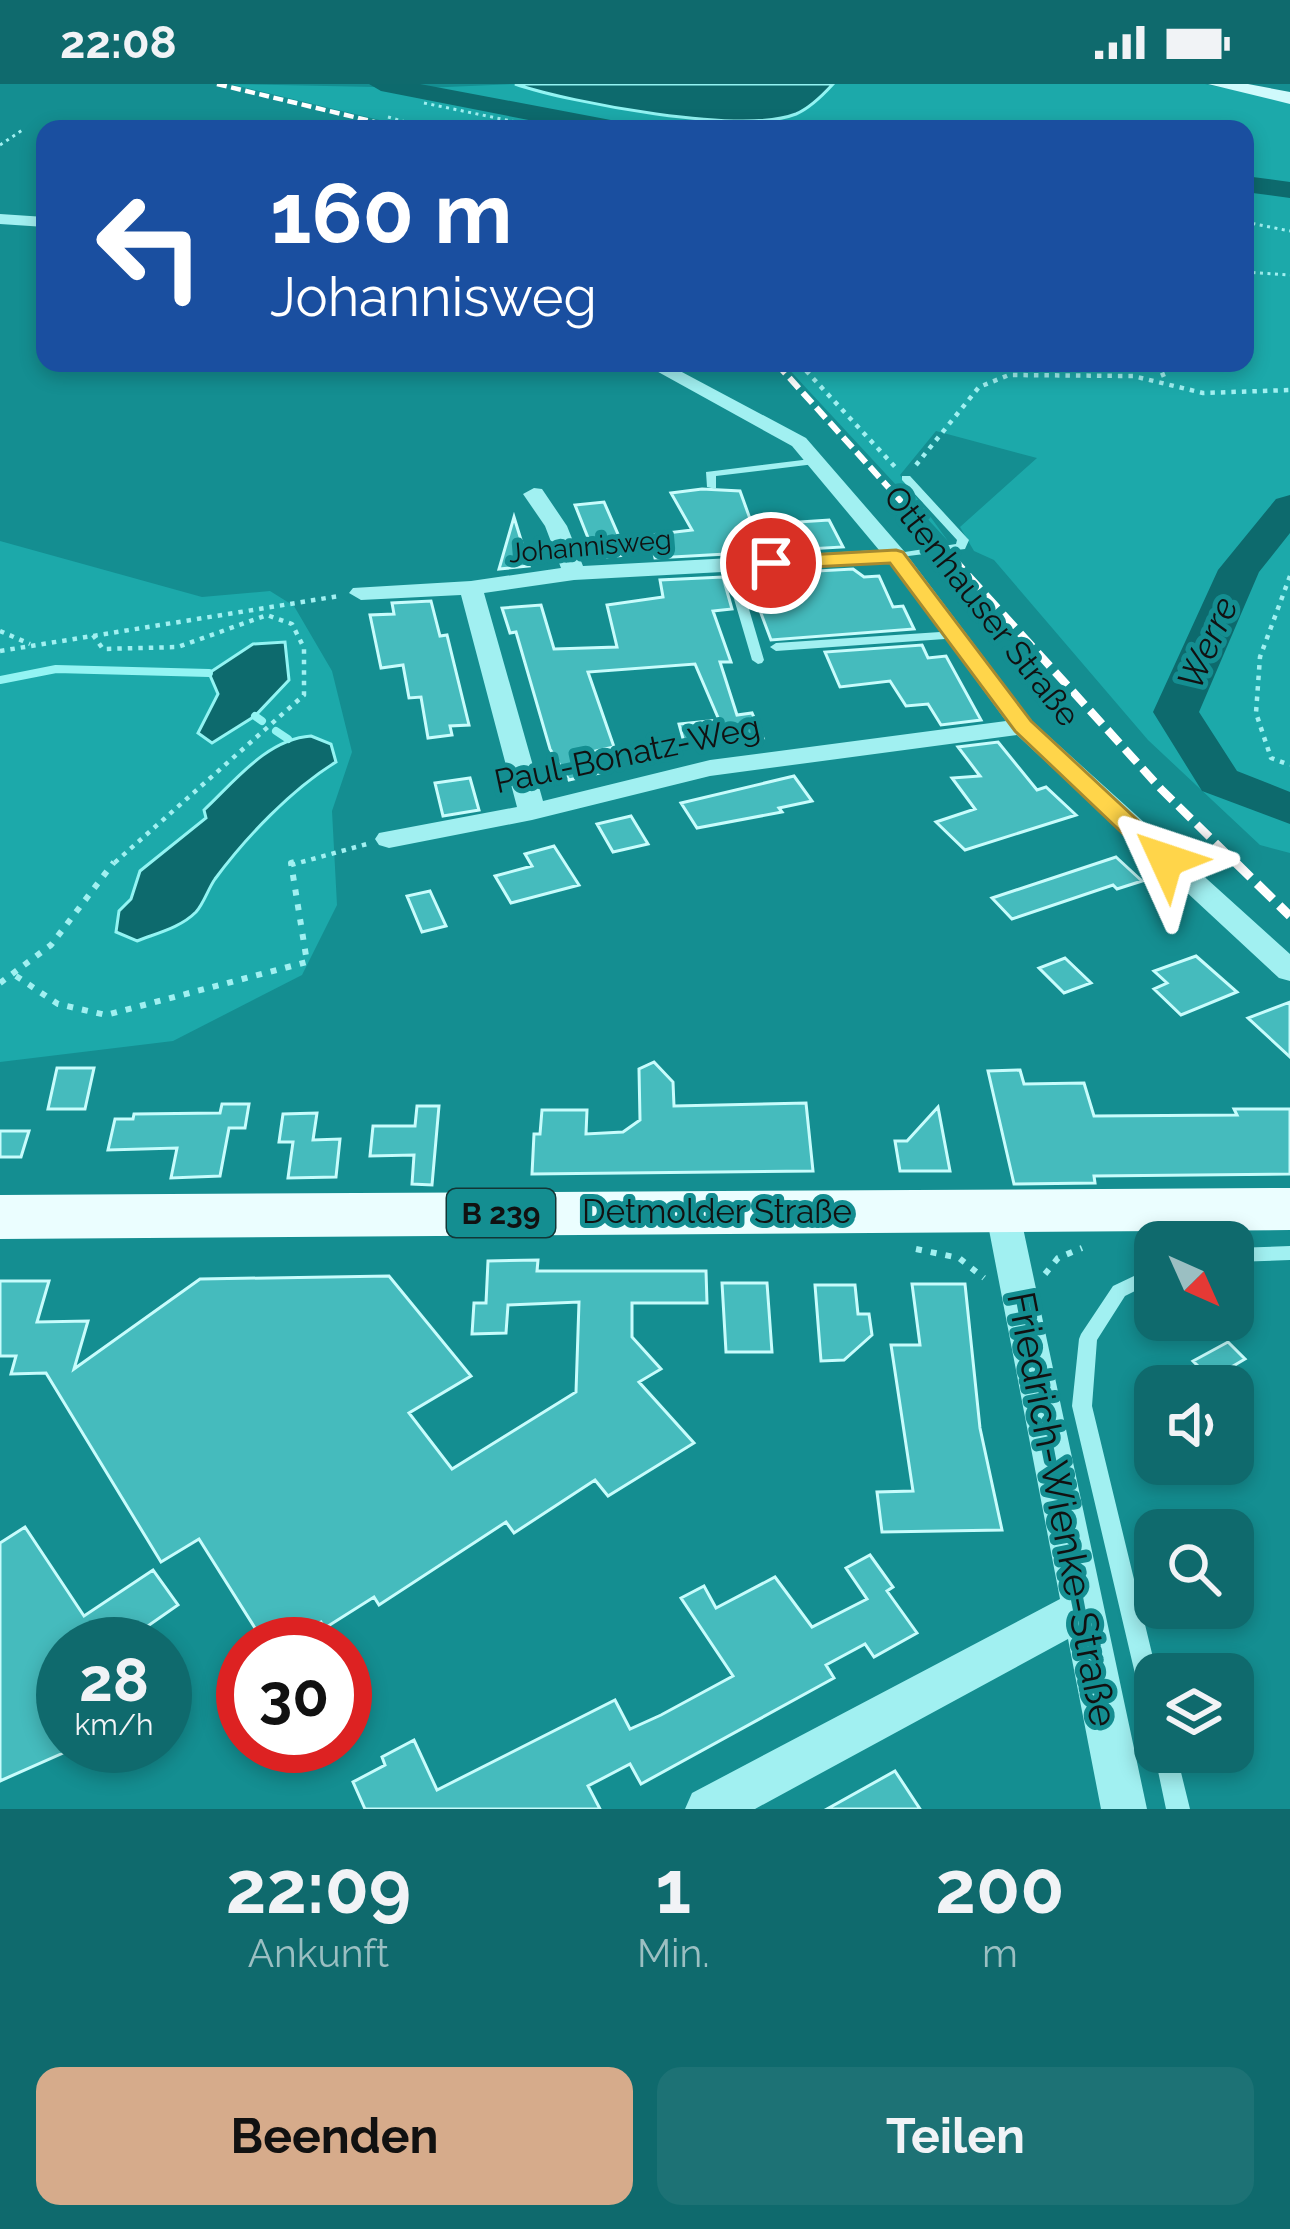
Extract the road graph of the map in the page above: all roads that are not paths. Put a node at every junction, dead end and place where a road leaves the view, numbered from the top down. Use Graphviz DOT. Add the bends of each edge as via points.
graph roads {
  1 [pos="1218,84"];
  2 [pos="1290,98"];
  3 [pos="0,219"];
  4 [pos="36,221"];
  5 [pos="669,372"];
  6 [pos="819,461"];
  7 [pos="906,478"];
  8 [pos="712,487"];
  9 [pos="534,494"];
  10 [pos="896,556"];
  11 [pos="730,565"];
  12 [pos="574,573"];
  13 [pos="471,588"];
  14 [pos="361,593"];
  15 [pos="955,635"];
  16 [pos="776,647"];
  17 [pos="758,660"];
  18 [pos="1023,726"];
  19 [pos="532,812"];
  20 [pos="389,839"];
  21 [pos="1290,971"];
  22 [pos="1001,1209"];
  23 [pos="1290,1209"];
  24 [pos="0,1217"];
  25 [pos="1290,1253"];
  26 [pos="1254,1254"];
  27 [pos="1134,1284"];
  28 [pos="1081,1610"];
  29 [pos="1141,1653"];
  30 [pos="1170,1773"];
  31 [pos="708,1809"];
  32 [pos="1124,1809"];
  33 [pos="1178,1809"];
  1 -- 2 [label="main road"];
  3 -- 4 [label="street"];
  5 -- 6 [label="street, Ottenhauser Straße" via="763,420"];
  6 -- 8 [label="lane" via="710,474"];
  6 -- 10 [label="street, Ottenhauser Straße"];
  7 -- 10 [label="lane" via="963,540 946,551"];
  9 -- 12 [label="street"];
  10 -- 11 [label="street, Johannisweg"];
  10 -- 15 [label="street, Ottenhauser Straße"];
  11 -- 12 [label="street, Johannisweg"];
  11 -- 17 [label="lane"];
  12 -- 13 [label="street, Johannisweg"];
  13 -- 14 [label="street, Johannisweg"];
  13 -- 19 [label="street"];
  15 -- 16 [label="lane"];
  15 -- 18 [label="street, Ottenhauser Straße"];
  18 -- 19 [label="street, Paul-Bonatz-Weg" via="710,768"];
  18 -- 21 [label="street, Ottenhauser Straße"];
  19 -- 20 [label="street, Paul-Bonatz-Weg"];
  22 -- 23 [label="main road, Detmolder Straße / B 239"];
  22 -- 24 [label="main road, Detmolder Straße / B 239"];
  22 -- 28 [label="street, Friedrich-Wienke-Straße"];
  25 -- 26 [label="lane"];
  27 -- 29 [label="lane" via="1120,1291 1088,1340 1082,1406"];
  28 -- 31 [label="street"];
  28 -- 32 [label="street, Friedrich-Wienke-Straße"];
  30 -- 33 [label="lane"];
}
